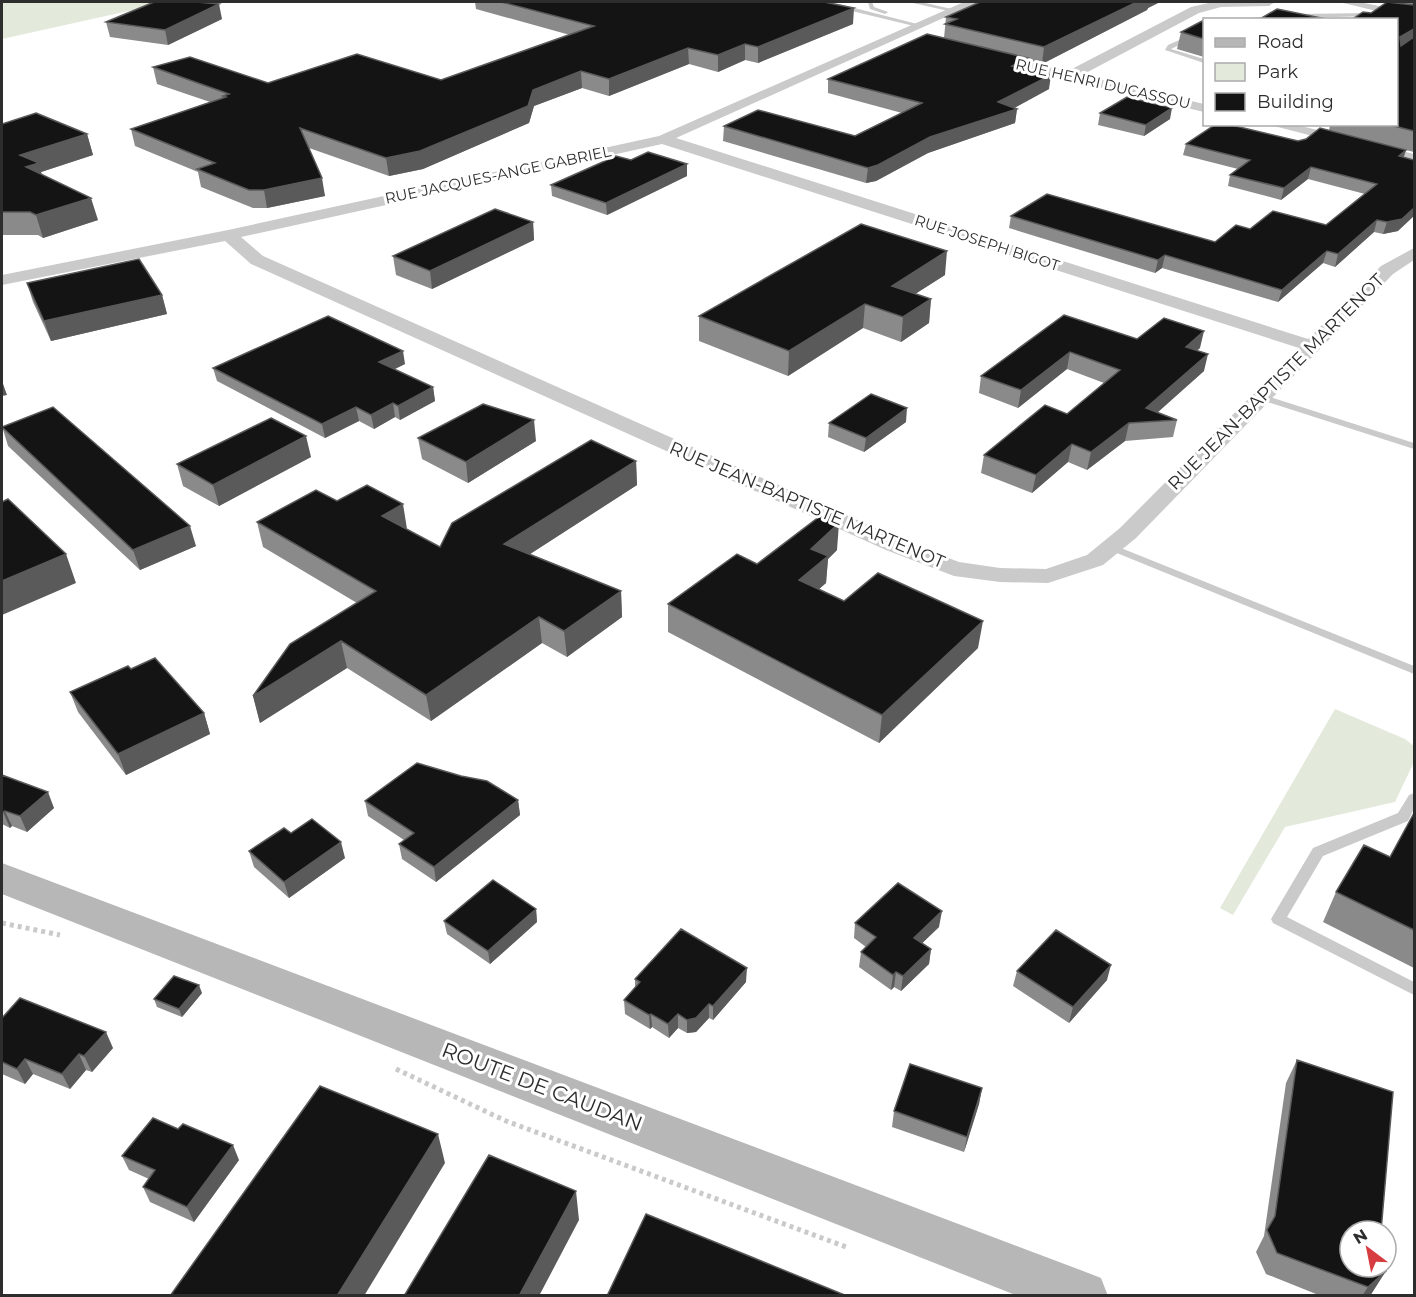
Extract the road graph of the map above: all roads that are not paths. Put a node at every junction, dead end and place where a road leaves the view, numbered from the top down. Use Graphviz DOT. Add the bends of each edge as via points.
graph roads {
  1 [pos="830,2"];
  2 [pos="870,2"];
  3 [pos="915,2"];
  4 [pos="973,2"];
  5 [pos="1269,2"];
  6 [pos="1346,2"];
  7 [pos="953,10"];
  8 [pos="1290,16"];
  9 [pos="1409,16"];
  10 [pos="1279,17"];
  11 [pos="1269,18"];
  12 [pos="923,23"];
  13 [pos="1203,31"];
  14 [pos="897,35"];
  15 [pos="920,40"];
  16 [pos="977,54"];
  17 [pos="1203,61"];
  18 [pos="1069,76"];
  19 [pos="1203,108"];
  20 [pos="1281,126"];
  21 [pos="663,139"];
  22 [pos="1414,158"];
  23 [pos="228,235"];
  24 [pos="1414,253"];
  25 [pos="2,280"];
  26 [pos="1311,346"];
  27 [pos="1261,397"];
  28 [pos="1414,446"];
  29 [pos="1111,547"];
  30 [pos="1414,670"];
  31 [pos="1414,798"];
  32 [pos="2,878"];
  33 [pos="1414,988"];
  34 [pos="1083,1296"];
  1 -- 12 [label="lane"];
  2 -- 12 [label="lane" via="872,8"];
  3 -- 7 [label="lane"];
  4 -- 7 [label="street, RUE JACQUES-ANGE GABRIEL"];
  5 -- 18 [label="street" via="1221,3 1195,10"];
  6 -- 9 [label="street"];
  7 -- 12 [label="street, RUE JACQUES-ANGE GABRIEL"];
  8 -- 9 [label="lane"];
  10 -- 11 [label="lane"];
  12 -- 14 [label="street, RUE JACQUES-ANGE GABRIEL"];
  13 -- 17 [label="lane" via="1168,50"];
  14 -- 15 [label="street"];
  14 -- 21 [label="street, RUE JACQUES-ANGE GABRIEL"];
  16 -- 18 [label="street, RUE HENRI DUCASSOU"];
  18 -- 19 [label="street, RUE HENRI DUCASSOU"];
  20 -- 22 [label="street"];
  21 -- 23 [label="street, RUE JACQUES-ANGE GABRIEL"];
  21 -- 26 [label="street, RUE JOSEPH BIGOT"];
  23 -- 25 [label="street, RUE JACQUES-ANGE GABRIEL"];
  23 -- 29 [label="street, RUE JEAN-BAPTISTE MARTENOT" via="257,260 368,312 954,568 1000,575 1048,576 1095,560"];
  24 -- 26 [label="street, RUE JEAN-BAPTISTE MARTENOT" via="1387,270"];
  26 -- 27 [label="street, RUE JEAN-BAPTISTE MARTENOT"];
  27 -- 28 [label="lane"];
  27 -- 29 [label="street, RUE JEAN-BAPTISTE MARTENOT"];
  29 -- 30 [label="lane"];
  31 -- 33 [label="lane" via="1404,817 1318,852 1278,919"];
  32 -- 34 [label="street, ROUTE DE CAUDAN"];
}
